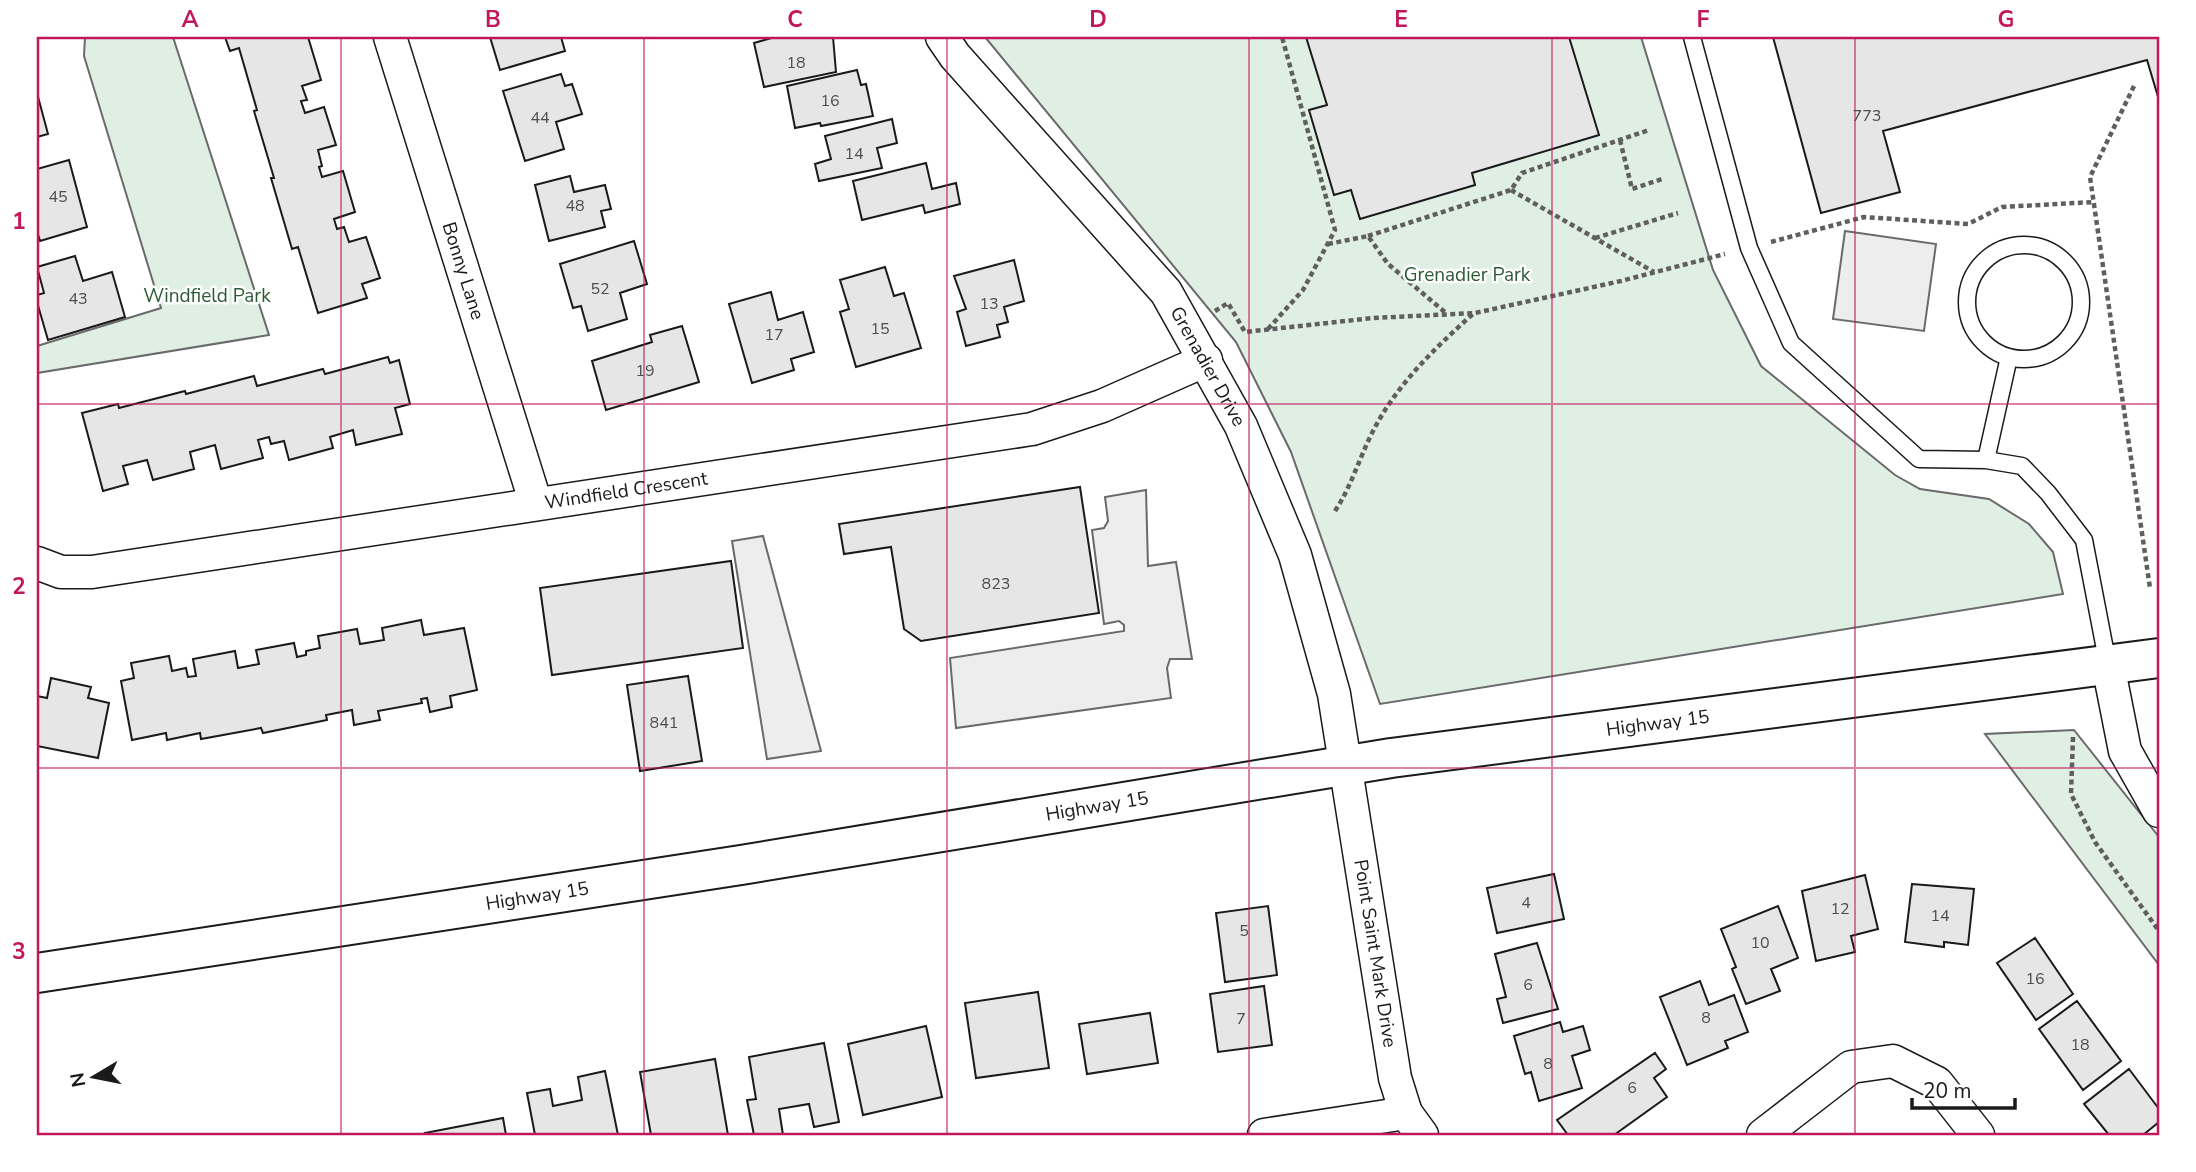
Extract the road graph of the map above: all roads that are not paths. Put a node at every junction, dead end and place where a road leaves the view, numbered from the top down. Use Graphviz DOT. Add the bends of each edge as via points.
graph roads {
  1 [pos="390,37"];
  2 [pos="942,37"];
  3 [pos="1692,37"];
  4 [pos="2009,357"];
  5 [pos="1206,360"];
  6 [pos="1986,460"];
  7 [pos="536,504"];
  8 [pos="37,564"];
  9 [pos="2159,658"];
  10 [pos="2108,665"];
  11 [pos="1346,766"];
  12 [pos="2159,811"];
  13 [pos="37,973"];
  14 [pos="1414,1124"];
  15 [pos="1264,1135"];
  16 [pos="1763,1135"];
  17 [pos="1978,1135"];
  1 -- 7 [label="street, Bonny Lane"];
  2 -- 5 [label="street, Grenadier Drive" via="1166,292"];
  3 -- 6 [label="lane" via="1749,247 1791,343 1919,459"];
  4 -- 4 [label="lane" via="2047,354 2063,343 2078,318 2079,290 2072,272 2059,257 2042,248 2023,244 2004,248 1975,272 1968,291 1967,308 1980,339"];
  4 -- 6 [label="lane"];
  5 -- 7 [label="street, Windfield Crescent" via="1102,406 1032,429"];
  5 -- 11 [label="street, Grenadier Drive" via="1241,426 1295,555 1334,694"];
  6 -- 10 [label="lane" via="2022,466 2084,540"];
  7 -- 8 [label="street, Windfield Crescent" via="92,572 61,572"];
  9 -- 10 [label="main road, Highway 15"];
  10 -- 11 [label="main road, Highway 15"];
  10 -- 12 [label="street" via="2125,751"];
  11 -- 13 [label="main road, Highway 15"];
  11 -- 14 [label="street, Point Saint Mark Drive" via="1395,1078"];
  14 -- 15 [label="street"];
  16 -- 17 [label="street" via="1852,1067 1893,1060 1937,1083"];
}
